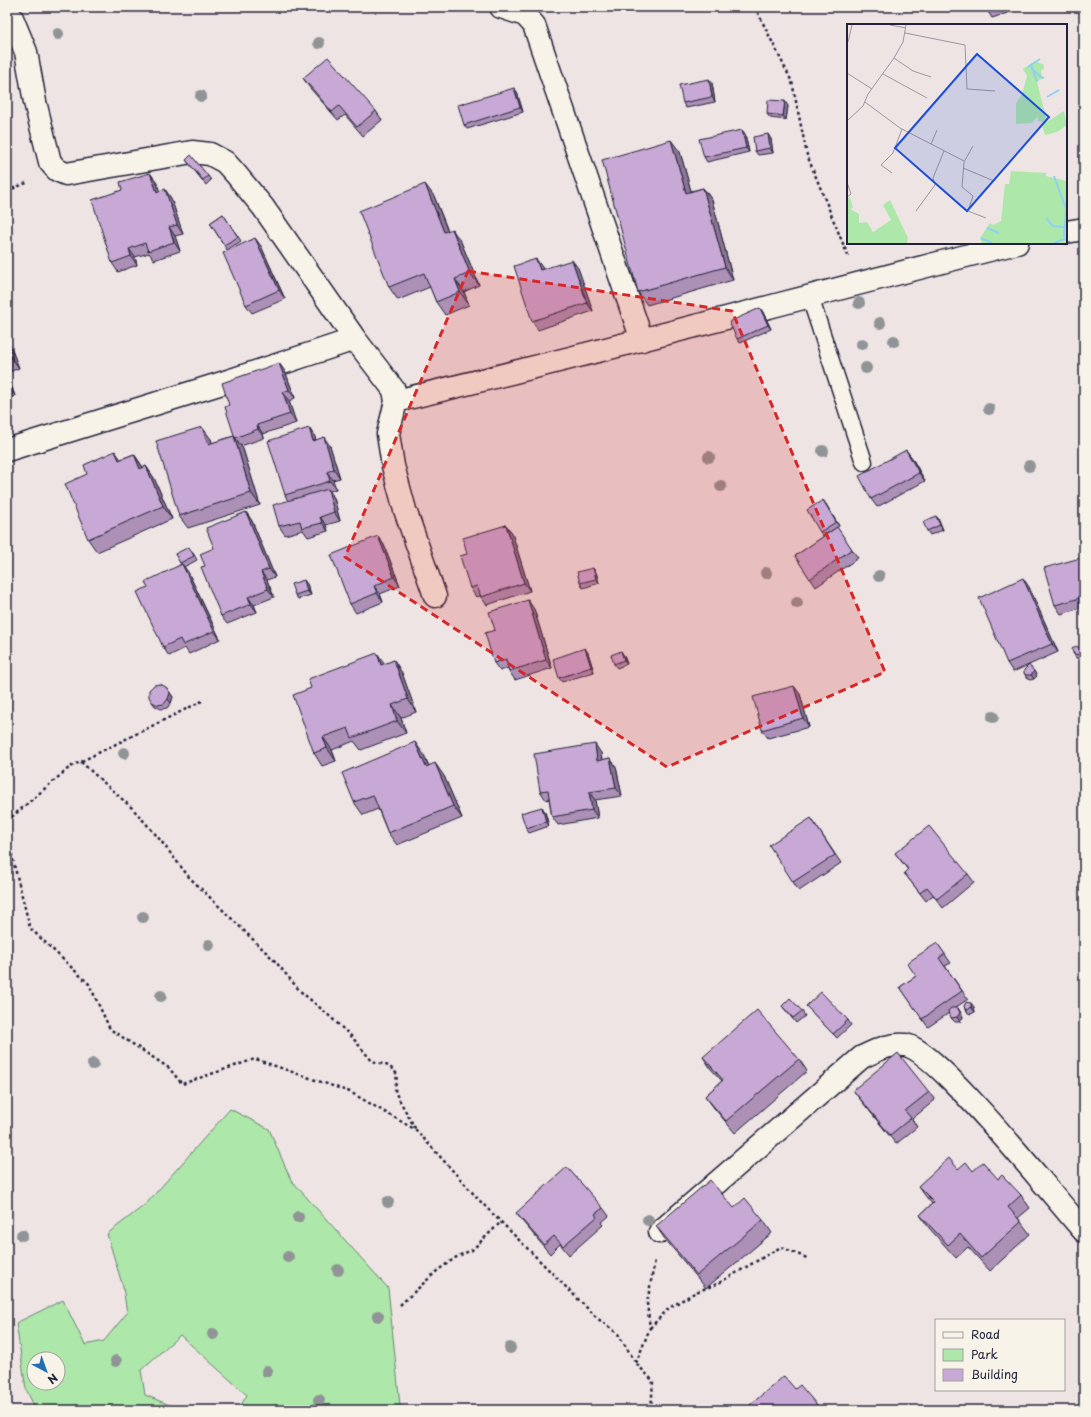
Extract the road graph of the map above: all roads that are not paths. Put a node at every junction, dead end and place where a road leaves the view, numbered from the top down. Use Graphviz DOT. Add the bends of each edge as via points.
graph roads {
  1 [pos="501,7"];
  2 [pos="7,16"];
  3 [pos="1084,229"];
  4 [pos="1067,232"];
  5 [pos="1013,244"];
  6 [pos="810,297"];
  7 [pos="355,339"];
  8 [pos="642,340"];
  9 [pos="396,401"];
  10 [pos="7,450"];
  11 [pos="864,462"];
  12 [pos="435,596"];
  13 [pos="1084,1231"];
  14 [pos="660,1232"];
  1 -- 8 [label="street" via="525,15 534,25"];
  2 -- 7 [label="street" via="12,18 26,52 50,162 57,170 66,174 192,152 210,154 225,162 263,207"];
  3 -- 4 [label="street"];
  5 -- 6 [label="street" via="859,282"];
  6 -- 8 [label="street"];
  6 -- 11 [label="lane"];
  7 -- 9 [label="street" via="387,379 394,390"];
  7 -- 10 [label="street"];
  8 -- 9 [label="street"];
  9 -- 12 [label="street" via="388,434 393,466 405,510"];
  13 -- 14 [label="street" via="989,1118 930,1061 906,1045 888,1046 862,1057"];
}
